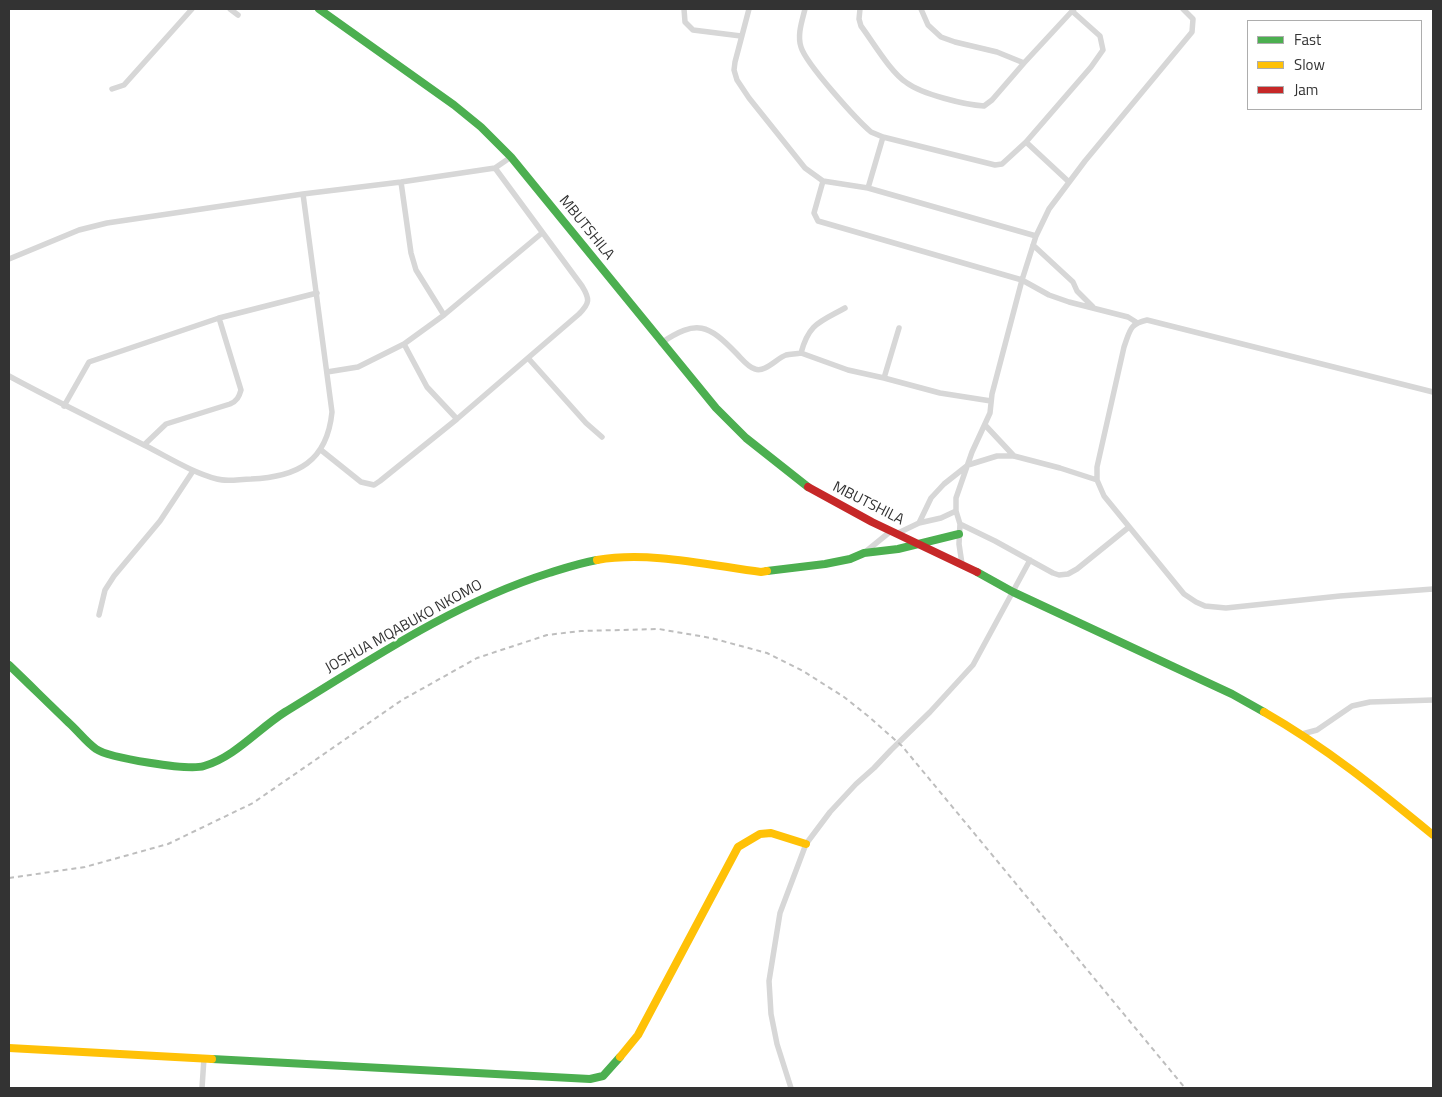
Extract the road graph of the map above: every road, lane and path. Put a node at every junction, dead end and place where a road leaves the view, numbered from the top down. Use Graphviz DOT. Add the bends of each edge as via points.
graph roads {
  1 [pos="192,9"];
  2 [pos="230,9"];
  3 [pos="319,9"];
  4 [pos="684,9"];
  5 [pos="749,9"];
  6 [pos="805,9"];
  7 [pos="860,9"];
  8 [pos="922,9"];
  9 [pos="1183,9"];
  10 [pos="1073,10"];
  11 [pos="238,15"];
  12 [pos="742,36"];
  13 [pos="1024,63"];
  14 [pos="112,89"];
  15 [pos="883,137"];
  16 [pos="1026,142"];
  17 [pos="511,157"];
  18 [pos="495,168"];
  19 [pos="822,181"];
  20 [pos="401,182"];
  21 [pos="1069,182"];
  22 [pos="868,188"];
  23 [pos="303,194"];
  24 [pos="542,233"];
  25 [pos="1036,236"];
  26 [pos="1033,245"];
  27 [pos="9,259"];
  28 [pos="1022,280"];
  29 [pos="317,293"];
  30 [pos="1093,307"];
  31 [pos="845,308"];
  32 [pos="444,315"];
  33 [pos="219,318"];
  34 [pos="1136,322"];
  35 [pos="898,328"];
  36 [pos="661,343"];
  37 [pos="404,344"];
  38 [pos="801,353"];
  39 [pos="528,358"];
  40 [pos="327,372"];
  41 [pos="9,376"];
  42 [pos="884,378"];
  43 [pos="1433,392"];
  44 [pos="991,401"];
  45 [pos="64,406"];
  46 [pos="456,419"];
  47 [pos="985,425"];
  48 [pos="602,437"];
  49 [pos="144,445"];
  50 [pos="321,450"];
  51 [pos="1014,456"];
  52 [pos="968,466"];
  53 [pos="193,471"];
  54 [pos="1097,480"];
  55 [pos="956,512"];
  56 [pos="919,523"];
  57 [pos="960,524"];
  58 [pos="1129,527"];
  59 [pos="893,532"];
  60 [pos="959,534"];
  61 [pos="919,544"];
  62 [pos="864,553"];
  63 [pos="1030,560"];
  64 [pos="962,564"];
  65 [pos="1433,589"];
  66 [pos="1013,592"];
  67 [pos="99,615"];
  68 [pos="9,666"];
  69 [pos="1433,700"];
  70 [pos="1302,734"];
  71 [pos="1433,835"];
  72 [pos="806,844"];
  73 [pos="9,1048"];
  74 [pos="204,1058"];
  75 [pos="202,1088"];
  76 [pos="791,1088"];
  1 -- 14 [label="street" via="124,85"];
  2 -- 11 [label="street"];
  3 -- 17 [label="street, MBUTSHILA" via="454,105"];
  4 -- 12 [label="street" via="686,22 693,30"];
  5 -- 12 [label="street"];
  6 -- 15 [label="street" via="799,36 810,63 865,127"];
  7 -- 13 [label="street" via="861,26 897,75 924,92 984,106"];
  8 -- 13 [label="street" via="928,25 941,37"];
  9 -- 21 [label="street" via="1192,19 1192,32"];
  10 -- 13 [label="street"];
  10 -- 16 [label="street" via="1100,36 1103,50"];
  12 -- 19 [label="street" via="734,70 737,80 806,168"];
  15 -- 16 [label="street" via="995,165 1002,164"];
  15 -- 22 [label="street"];
  16 -- 21 [label="street"];
  17 -- 18 [label="street"];
  17 -- 36 [label="street, MBUTSHILA"];
  18 -- 20 [label="street"];
  18 -- 24 [label="street"];
  19 -- 22 [label="street"];
  19 -- 28 [label="street" via="814,212 818,221"];
  20 -- 23 [label="street"];
  20 -- 32 [label="street" via="416,270"];
  21 -- 25 [label="street" via="1049,209"];
  22 -- 25 [label="street"];
  23 -- 27 [label="street" via="107,223 79,230"];
  23 -- 29 [label="street"];
  24 -- 32 [label="street"];
  24 -- 39 [label="street" via="585,291 588,303"];
  25 -- 26 [label="street"];
  26 -- 28 [label="street"];
  26 -- 30 [label="street" via="1073,282"];
  28 -- 30 [label="street" via="1049,295"];
  28 -- 44 [label="street"];
  29 -- 33 [label="street"];
  29 -- 40 [label="street"];
  30 -- 34 [label="street"];
  31 -- 38 [label="street" via="814,326"];
  32 -- 37 [label="street"];
  33 -- 45 [label="street" via="89,362"];
  33 -- 49 [label="street" via="241,390 239,397 236,402 166,424"];
  34 -- 43 [label="street" via="1147,320"];
  34 -- 54 [label="street" via="1130,328 1124,347 1097,467"];
  35 -- 42 [label="street"];
  36 -- 38 [label="street" via="680,332 707,328 758,370 786,355"];
  36 -- 59 [label="street, MBUTSHILA" via="716,408 752,444 827,499"];
  37 -- 40 [label="street" via="358,367"];
  37 -- 46 [label="street" via="427,387"];
  38 -- 42 [label="street" via="848,370"];
  39 -- 46 [label="street"];
  39 -- 48 [label="street"];
  40 -- 50 [label="street" via="331,428"];
  41 -- 45 [label="street"];
  42 -- 44 [label="street" via="940,393"];
  44 -- 47 [label="street"];
  45 -- 49 [label="street"];
  46 -- 50 [label="street" via="374,485 361,482"];
  47 -- 51 [label="street"];
  47 -- 52 [label="street"];
  49 -- 53 [label="street"];
  50 -- 53 [label="street" via="292,473 268,478 219,480"];
  51 -- 52 [label="street" via="997,456"];
  51 -- 54 [label="street"];
  52 -- 55 [label="street" via="956,498"];
  52 -- 56 [label="street" via="931,498"];
  53 -- 67 [label="street" via="160,522 114,576 105,590"];
  54 -- 58 [label="street" via="1104,496"];
  55 -- 56 [label="street"];
  55 -- 57 [label="street"];
  56 -- 59 [label="street"];
  57 -- 60 [label="street"];
  57 -- 63 [label="street"];
  58 -- 63 [label="street" via="1068,574 1053,573"];
  58 -- 65 [label="street" via="1184,594 1205,606 1226,608"];
  59 -- 61 [label="street, MBUTSHILA"];
  59 -- 62 [label="street"];
  60 -- 61 [label="street, JOSHUA MQABUKO NKOMO"];
  60 -- 64 [label="street"];
  61 -- 62 [label="street, JOSHUA MQABUKO NKOMO"];
  61 -- 64 [label="street, MBUTSHILA"];
  62 -- 68 [label="street, JOSHUA MQABUKO NKOMO" via="825,564 761,572 640,556 613,557 584,562 523,581 480,599 377,656 276,718 226,756 202,767 118,757 97,750"];
  63 -- 66 [label="street"];
  64 -- 66 [label="street, MBUTSHILA"];
  66 -- 70 [label="street, MBUTSHILA" via="1232,694"];
  66 -- 72 [label="street" via="973,665 856,784"];
  69 -- 70 [label="street" via="1370,702 1352,706 1317,730"];
  70 -- 71 [label="street, MBUTSHILA" via="1361,776"];
  72 -- 74 [label="street" via="771,832 760,834 738,847 638,1035 603,1076 590,1079"];
  72 -- 76 [label="street" via="780,913 770,981 771,1014"];
  73 -- 74 [label="street"];
  74 -- 75 [label="street"];
}
